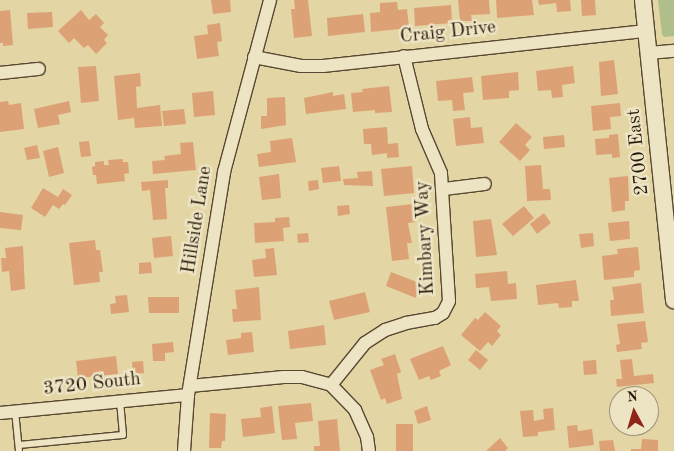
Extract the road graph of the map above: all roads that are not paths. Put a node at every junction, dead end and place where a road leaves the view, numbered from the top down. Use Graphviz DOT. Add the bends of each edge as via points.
graph roads {
  1 [pos="270,0"];
  2 [pos="643,0"];
  3 [pos="646,31"];
  4 [pos="674,51"];
  5 [pos="649,53"];
  6 [pos="404,56"];
  7 [pos="254,57"];
  8 [pos="39,69"];
  9 [pos="0,73"];
  10 [pos="486,184"];
  11 [pos="444,189"];
  12 [pos="674,300"];
  13 [pos="331,385"];
  14 [pos="189,391"];
  15 [pos="120,401"];
  16 [pos="15,412"];
  17 [pos="0,413"];
  18 [pos="19,448"];
  19 [pos="184,451"];
  20 [pos="369,451"];
  1 -- 7 [label="street, Hillside Lane"];
  2 -- 3 [label="street, 2700 East"];
  3 -- 5 [label="street, 2700 East"];
  3 -- 6 [label="street, Craig Drive"];
  4 -- 5 [label="street"];
  5 -- 12 [label="street, 2700 East"];
  6 -- 7 [label="street, Craig Drive" via="301,66"];
  6 -- 11 [label="street, Kimbary Way" via="422,129 438,161"];
  7 -- 14 [label="street, Hillside Lane" via="224,172"];
  8 -- 9 [label="street"];
  10 -- 11 [label="street"];
  11 -- 13 [label="street, Kimbary Way" via="450,293 446,308 435,318 385,330 365,343"];
  13 -- 14 [label="street, 3720 South" via="302,377 284,377"];
  13 -- 20 [label="street" via="362,422"];
  14 -- 15 [label="street, 3720 South"];
  14 -- 19 [label="street, Hillside Lane"];
  15 -- 16 [label="street, 3720 South"];
  15 -- 18 [label="lane" via="123,435"];
  16 -- 17 [label="street, 3720 South"];
  16 -- 18 [label="lane"];
}
